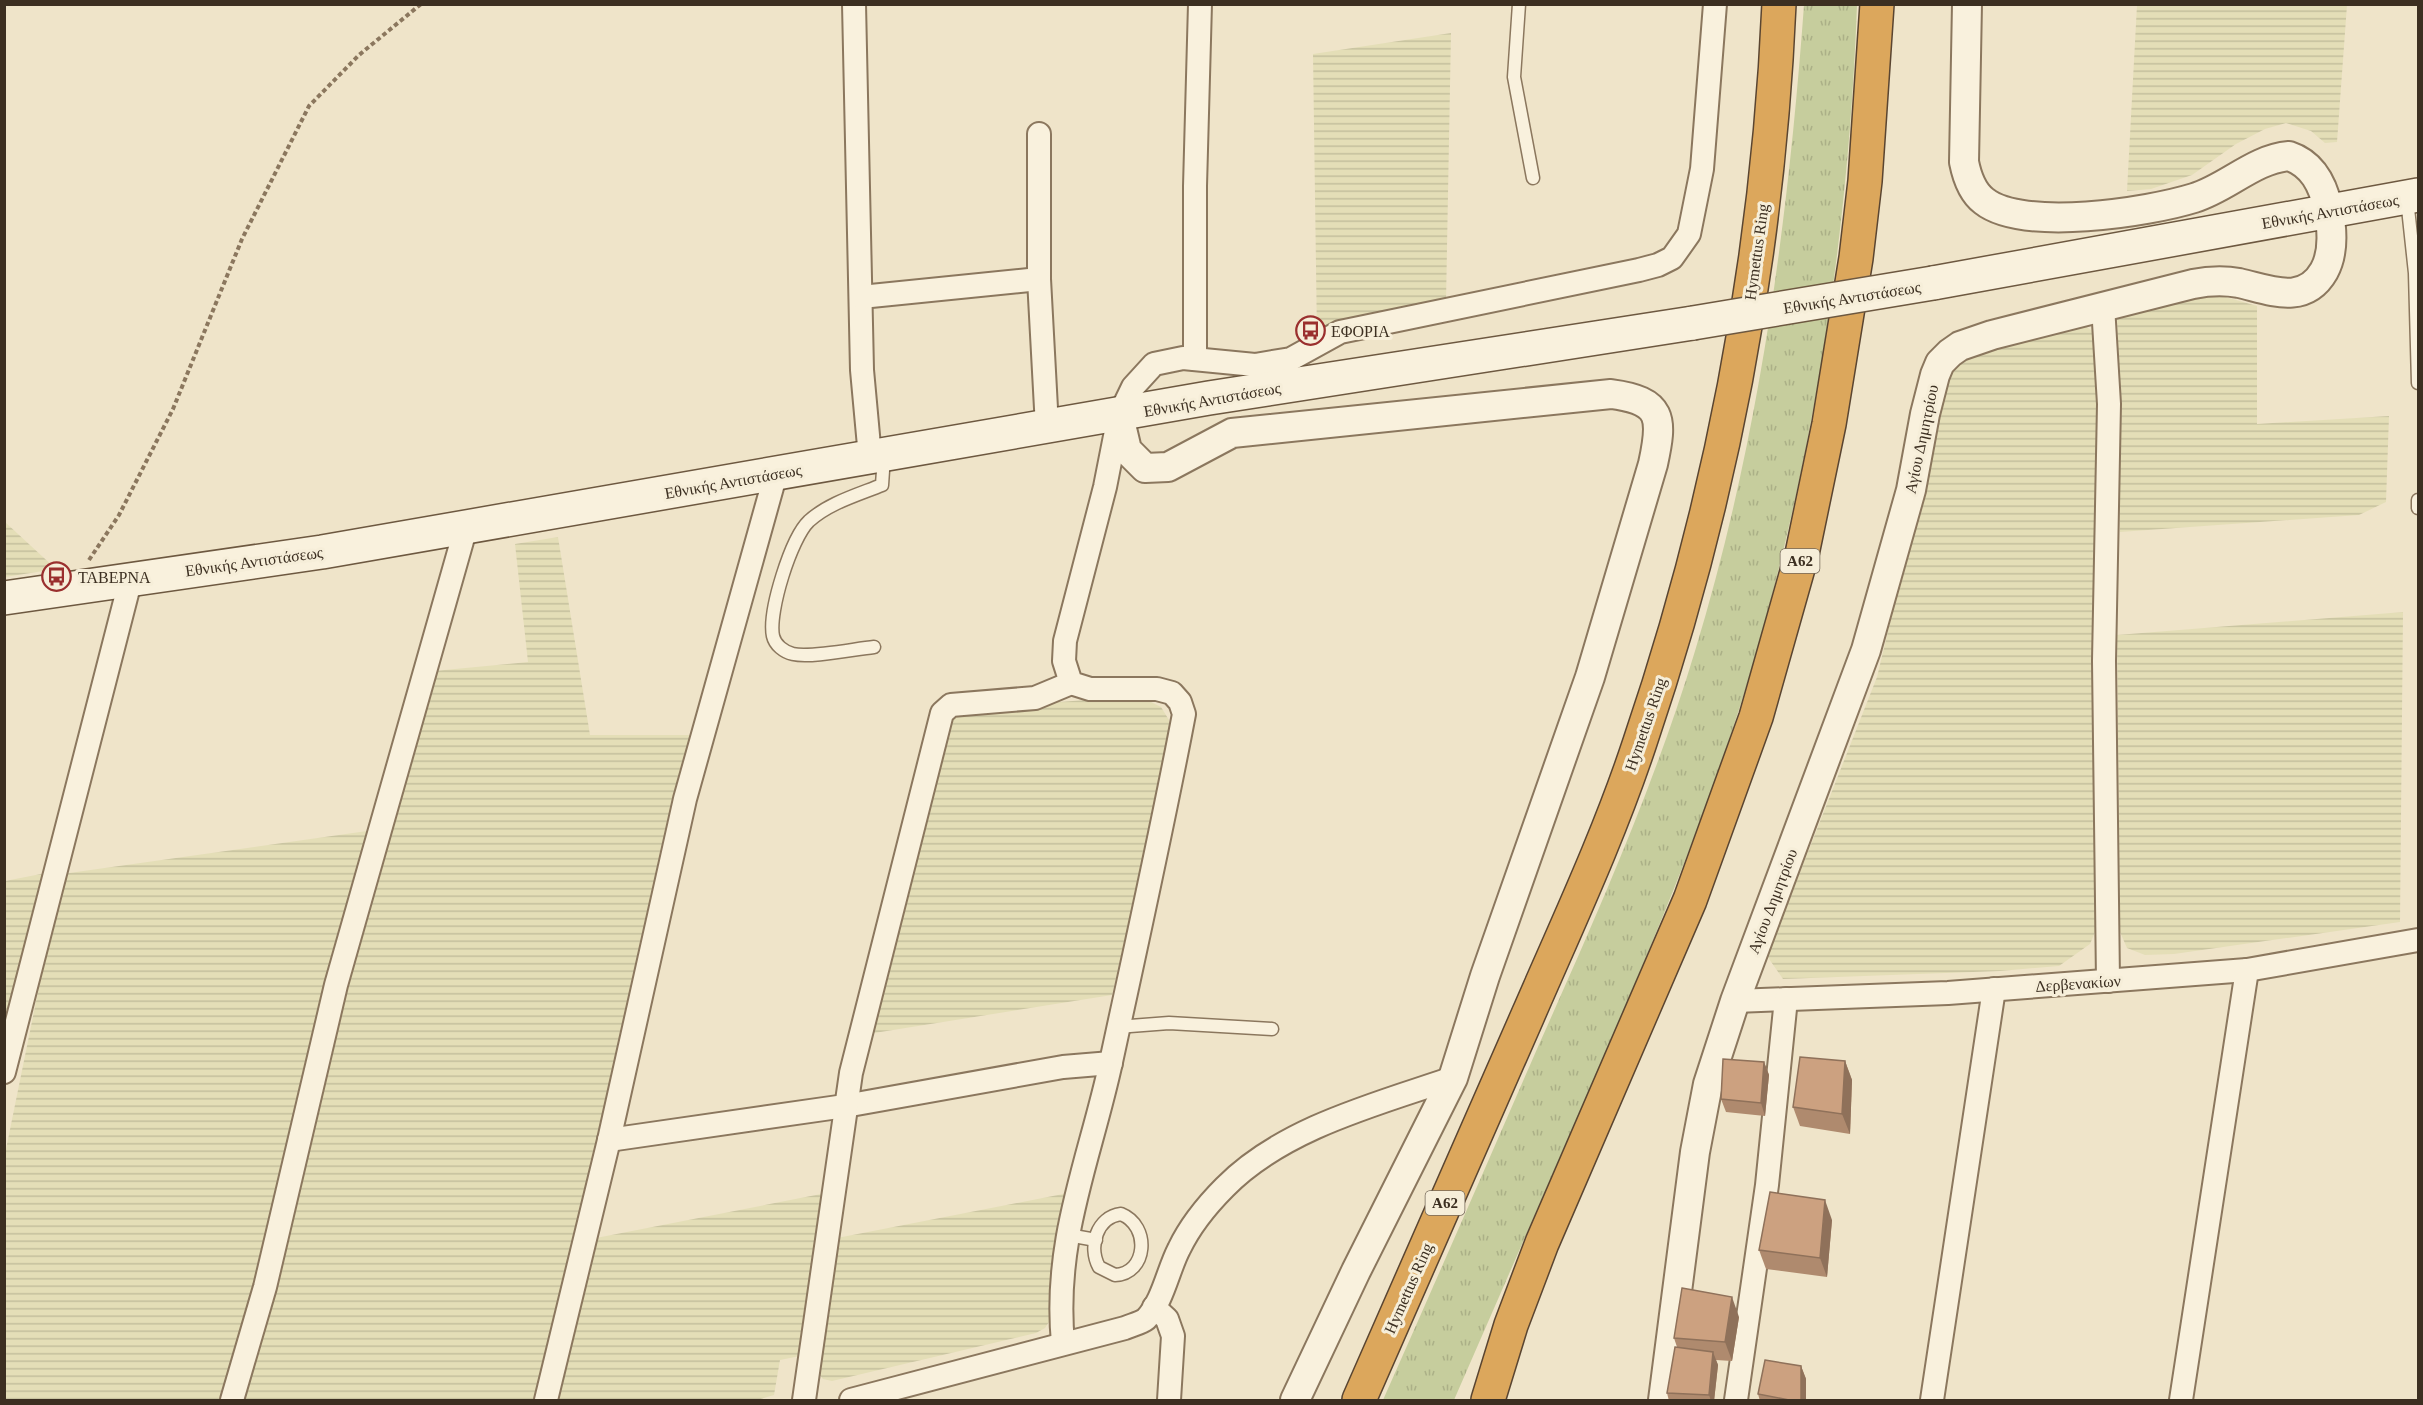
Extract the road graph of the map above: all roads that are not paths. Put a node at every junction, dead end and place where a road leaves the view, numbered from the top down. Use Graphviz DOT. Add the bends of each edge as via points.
graph roads {
  1 [pos="854,4"];
  2 [pos="1200,4"];
  3 [pos="1520,4"];
  4 [pos="1715,4"];
  5 [pos="1779,4"];
  6 [pos="1877,4"];
  7 [pos="1967,4"];
  8 [pos="1039,134"];
  9 [pos="1533,178"];
  10 [pos="2413,197"];
  11 [pos="2329,211"];
  12 [pos="1039,279"];
  13 [pos="861,297"];
  14 [pos="2103,306"];
  15 [pos="1195,359"];
  16 [pos="2418,383"];
  17 [pos="1119,416"];
  18 [pos="1047,426"];
  19 [pos="877,456"];
  20 [pos="776,473"];
  21 [pos="2418,500"];
  22 [pos="2418,508"];
  23 [pos="466,528"];
  24 [pos="131,578"];
  25 [pos="4,598"];
  26 [pos="874,647"];
  27 [pos="1071,683"];
  28 [pos="2418,940"];
  29 [pos="2247,970"];
  30 [pos="2108,981"];
  31 [pos="1994,989"];
  32 [pos="1786,999"];
  33 [pos="1735,1001"];
  34 [pos="1117,1027"];
  35 [pos="1272,1029"];
  36 [pos="10,1033"];
  37 [pos="1111,1063"];
  38 [pos="4,1072"];
  39 [pos="1453,1077"];
  40 [pos="845,1106"];
  41 [pos="609,1140"];
  42 [pos="1068,1235"];
  43 [pos="1096,1240"];
  44 [pos="1154,1307"];
  45 [pos="1063,1343"];
  46 [pos="232,1401"];
  47 [pos="546,1401"];
  48 [pos="804,1401"];
  49 [pos="851,1401"];
  50 [pos="1169,1401"];
  51 [pos="1295,1401"];
  52 [pos="1359,1401"];
  53 [pos="1488,1401"];
  54 [pos="1663,1401"];
  55 [pos="1736,1401"];
  56 [pos="1932,1401"];
  57 [pos="2181,1401"];
  1 -- 13 [label="street"];
  2 -- 15 [label="street"];
  3 -- 9 [label="lane" via="1514,77"];
  4 -- 15 [label="street" via="1702,169 1689,234 1672,258 1639,270 1340,332 1291,359 1255,365"];
  5 -- 52 [label="highway, Hymettus Ring / Α62" via="1764,196 1736,382 1669,656 1623,790 1571,921"];
  6 -- 53 [label="highway, Α62" via="1856,258 1829,424 1802,554 1756,717 1690,900 1542,1243"];
  7 -- 11 [label="street, Αγίου Δημητρίου" via="1964,162 1975,193 1994,208 2026,216 2069,217 2158,206 2195,198 2267,161 2289,156 2312,171 2322,186"];
  8 -- 12 [label="street"];
  10 -- 11 [label="main road, Εθνικής Αντιστάσεως"];
  10 -- 16 [label="lane"];
  11 -- 14 [label="street, Αγίου Δημητρίου" via="2331,253 2312,287 2286,294 2239,283 2209,281"];
  11 -- 17 [label="main road, Εθνικής Αντιστάσεως, bridge" via="1933,283 1209,398"];
  12 -- 13 [label="street"];
  12 -- 18 [label="street"];
  13 -- 19 [label="street" via="864,402"];
  14 -- 30 [label="street" via="2109,404 2103,661"];
  14 -- 33 [label="street, Αγίου Δημητρίου" via="1974,340 1940,363 1930,391 1901,530 1866,650"];
  15 -- 17 [label="street" via="1169,359 1154,364 1132,387"];
  17 -- 18 [label="main road, Εθνικής Αντιστάσεως"];
  17 -- 27 [label="street" via="1065,641 1064,661"];
  17 -- 39 [label="street" via="1127,450 1145,468 1168,466 1232,433 1611,394 1650,405 1658,418 1659,437 1653,464 1590,677"];
  18 -- 19 [label="main road, Εθνικής Αντιστάσεως"];
  19 -- 20 [label="main road, Εθνικής Αντιστάσεως"];
  19 -- 26 [label="lane" via="882,485 824,509 807,523 778,587 773,636 777,645 793,654"];
  20 -- 23 [label="main road, Εθνικής Αντιστάσεως"];
  20 -- 41 [label="street" via="685,800"];
  21 -- 22 [label="lane"];
  23 -- 24 [label="main road, Εθνικής Αντιστάσεως"];
  23 -- 46 [label="street" via="336,985 265,1287"];
  24 -- 25 [label="main road, Εθνικής Αντιστάσεως"];
  24 -- 36 [label="street"];
  27 -- 34 [label="street" via="1090,689 1157,689 1172,693 1184,714"];
  27 -- 40 [label="street" via="1035,698 951,705 942,713"];
  28 -- 29 [label="street, Δερβενακίων"];
  29 -- 30 [label="street, Δερβενακίων"];
  29 -- 57 [label="street"];
  30 -- 31 [label="street, Δερβενακίων"];
  31 -- 32 [label="street, Δερβενακίων"];
  31 -- 56 [label="street"];
  32 -- 33 [label="street, Δερβενακίων"];
  32 -- 55 [label="street" via="1767,1185"];
  33 -- 54 [label="street, Αγίου Δημητρίου" via="1708,1084 1698,1133"];
  34 -- 35 [label="lane" via="1169,1023"];
  34 -- 37 [label="street"];
  36 -- 38 [label="street"];
  37 -- 40 [label="street" via="1063,1067"];
  37 -- 42 [label="street"];
  39 -- 44 [label="street" via="1321,1124 1259,1160 1227,1185 1202,1212 1179,1247"];
  39 -- 51 [label="street"];
  40 -- 41 [label="street"];
  40 -- 48 [label="street"];
  41 -- 47 [label="street"];
  42 -- 43 [label="lane"];
  42 -- 45 [label="street" via="1060,1296"];
  43 -- 43 [label="lane" via="1095,1260 1107,1272 1123,1275 1136,1263 1142,1238 1136,1223 1121,1214 1110,1215 1103,1221"];
  44 -- 45 [label="street" via="1145,1320"];
  44 -- 50 [label="street" via="1167,1319 1173,1336"];
  45 -- 49 [label="street"];
}
